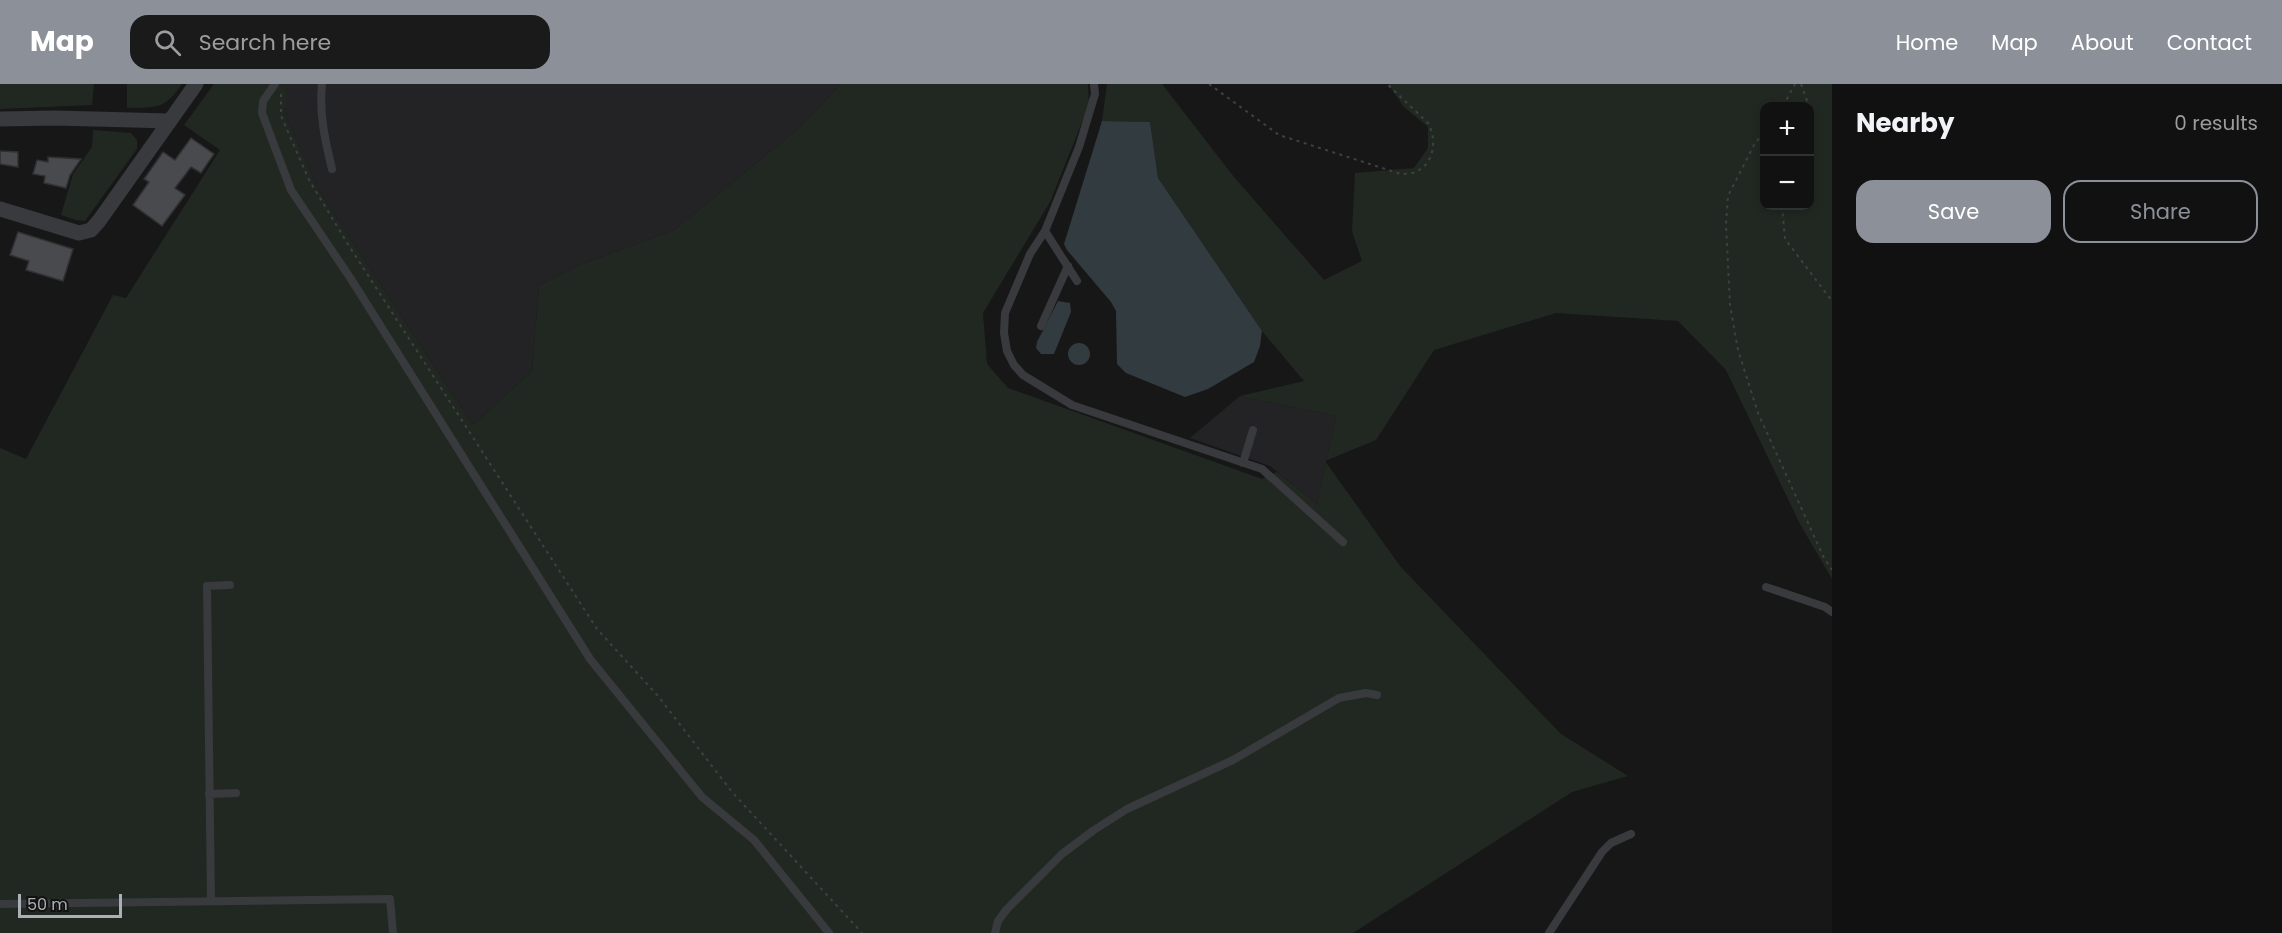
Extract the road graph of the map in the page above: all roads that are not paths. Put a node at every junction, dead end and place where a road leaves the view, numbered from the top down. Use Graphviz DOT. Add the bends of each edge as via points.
graph roads {
  1 [pos="196,84"];
  2 [pos="275,84"];
  3 [pos="322,84"];
  4 [pos="1094,84"];
  5 [pos="0,119"];
  6 [pos="170,121"];
  7 [pos="332,169"];
  8 [pos="0,209"];
  9 [pos="1045,231"];
  10 [pos="1068,266"];
  11 [pos="1077,280"];
  12 [pos="1041,326"];
  13 [pos="1253,430"];
  14 [pos="1243,463"];
  15 [pos="1343,542"];
  16 [pos="230,585"];
  17 [pos="1766,587"];
  18 [pos="1832,612"];
  19 [pos="1377,695"];
  20 [pos="236,793"];
  21 [pos="209,794"];
  22 [pos="1631,834"];
  23 [pos="211,901"];
  24 [pos="0,904"];
  25 [pos="393,933"];
  26 [pos="829,933"];
  27 [pos="995,933"];
  28 [pos="1549,933"];
  1 -- 6 [label="street"];
  2 -- 26 [label="lane" via="262,101 262,113 291,190 590,659 702,797 754,840"];
  3 -- 7 [label="lane" via="322,129"];
  4 -- 9 [label="lane" via="1095,94 1079,147"];
  5 -- 6 [label="street"];
  6 -- 8 [label="street" via="91,230 79,233"];
  9 -- 10 [label="lane"];
  9 -- 14 [label="lane" via="1005,313 1007,351 1014,365 1023,375 1072,405"];
  10 -- 11 [label="lane"];
  10 -- 12 [label="lane"];
  13 -- 14 [label="lane"];
  14 -- 15 [label="lane" via="1263,469"];
  16 -- 21 [label="lane" via="207,586"];
  17 -- 18 [label="lane"];
  19 -- 27 [label="lane" via="1339,698 1233,760 1126,809 1062,854 1007,909"];
  20 -- 21 [label="lane"];
  21 -- 23 [label="lane"];
  22 -- 28 [label="lane" via="1602,852"];
  23 -- 24 [label="lane"];
  23 -- 25 [label="lane" via="390,899"];
}
